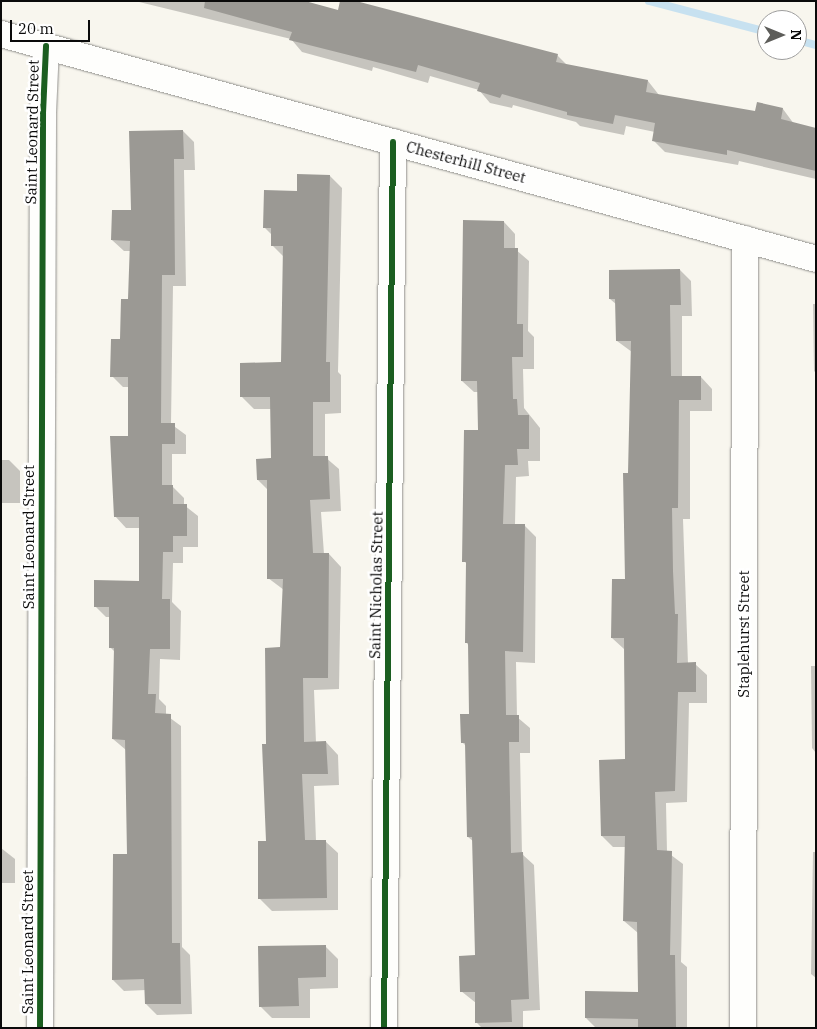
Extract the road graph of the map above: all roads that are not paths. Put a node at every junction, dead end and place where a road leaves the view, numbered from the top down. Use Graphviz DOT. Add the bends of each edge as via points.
graph roads {
  1 [pos="1,34"];
  2 [pos="46,46"];
  3 [pos="393,142"];
  4 [pos="745,239"];
  5 [pos="816,259"];
  6 [pos="40,1028"];
  7 [pos="384,1028"];
  8 [pos="743,1028"];
  1 -- 2 [label="street, Chesterhill Street"];
  2 -- 3 [label="street, Chesterhill Street"];
  2 -- 6 [label="street, Saint Leonard Street" via="42,113"];
  3 -- 4 [label="street, Chesterhill Street"];
  3 -- 7 [label="street, Saint Nicholas Street"];
  4 -- 5 [label="street, Chesterhill Street"];
  4 -- 8 [label="street, Staplehurst Street"];
}
